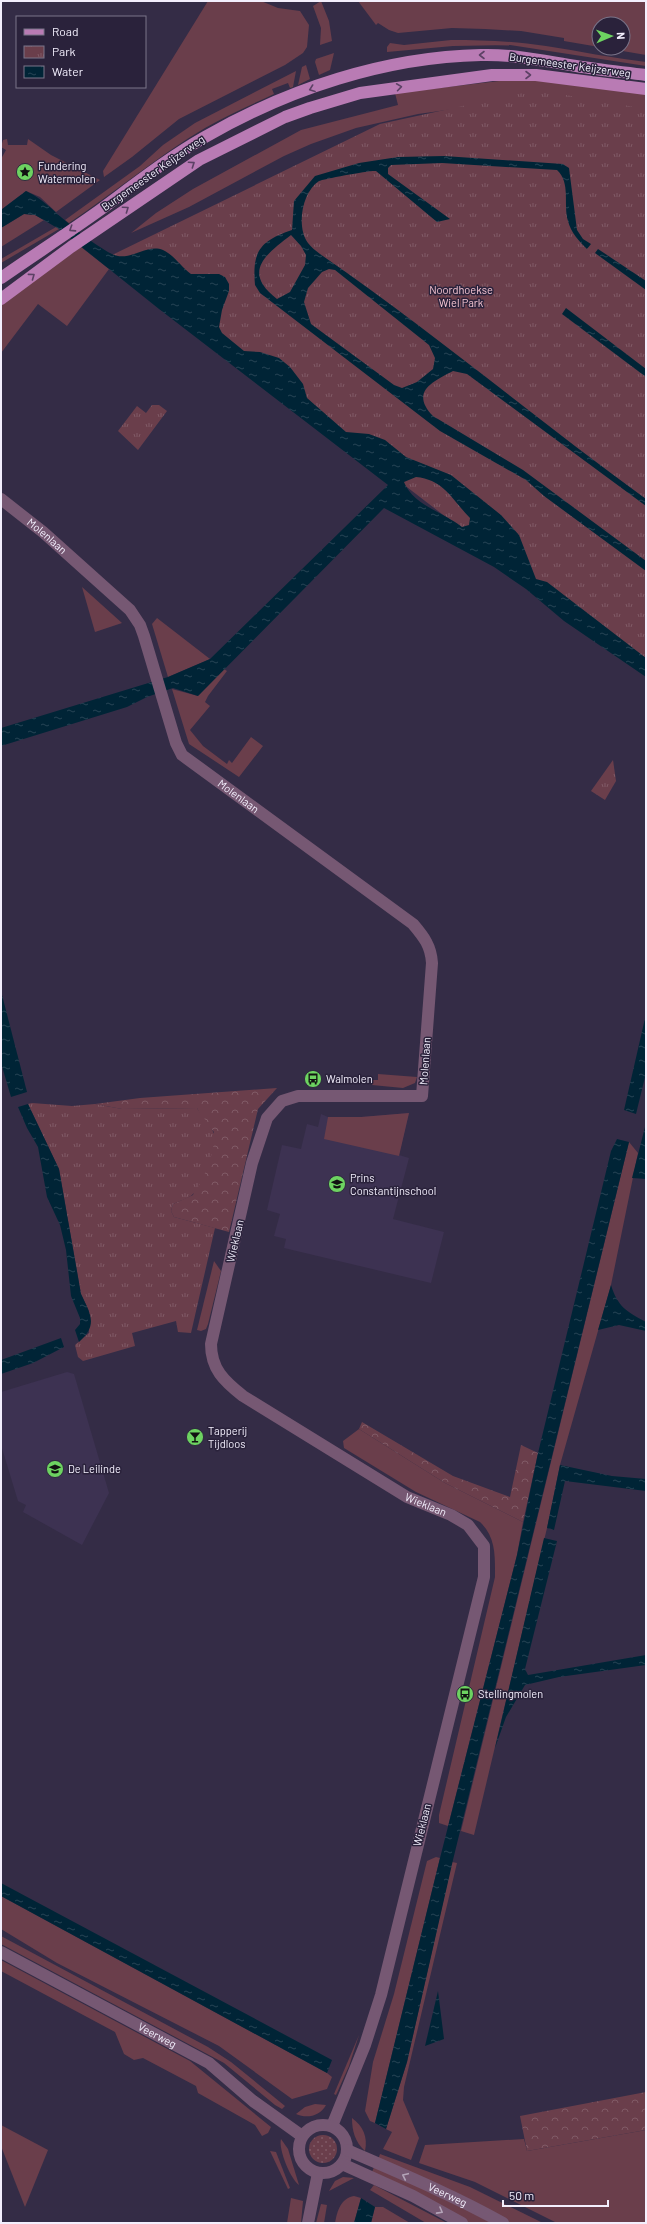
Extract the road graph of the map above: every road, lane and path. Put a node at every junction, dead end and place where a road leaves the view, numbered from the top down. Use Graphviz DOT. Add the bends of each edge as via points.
graph roads {
  1 [pos="646,75"];
  2 [pos="646,89"];
  3 [pos="1,278"];
  4 [pos="1,299"];
  5 [pos="1,499"];
  6 [pos="422,1096"];
  7 [pos="1,1952"];
  8 [pos="332,2126"];
  9 [pos="302,2136"];
  10 [pos="347,2150"];
  11 [pos="342,2164"];
  12 [pos="318,2173"];
  13 [pos="308,2223"];
  14 [pos="462,2223"];
  15 [pos="503,2223"];
  1 -- 3 [label="main road, Burgemeester Keijzerweg, one-way" via="524,57 482,55 429,58 361,72 246,114 210,134 163,163"];
  4 -- 2 [label="main road, Burgemeester Keijzerweg, one-way" via="94,231 199,160 285,117 360,93 492,75 536,75"];
  5 -- 6 [label="street, Molenlaan" via="43,532 130,610 140,625 176,743 182,755 413,924 426,938 432,963"];
  6 -- 8 [label="street, Wieklaan" via="298,1096 282,1101 267,1118 252,1163 211,1344 215,1367 223,1380 243,1396 407,1497 468,1525 484,1546 484,1577 380,1995 365,2045"];
  7 -- 9 [label="street, Veerweg" via="209,2063 253,2101"];
  8 -- 9 [label="street" via="315,2125"];
  8 -- 10 [label="street" via="340,2130 345,2137"];
  9 -- 12 [label="street" via="298,2147 300,2158 308,2168"];
  10 -- 11 [label="street"];
  15 -- 10 [label="street, Veerweg, one-way" via="456,2197"];
  11 -- 12 [label="street" via="331,2172"];
  11 -- 14 [label="street, Veerweg, one-way" via="413,2196"];
  12 -- 13 [label="street"];
}
